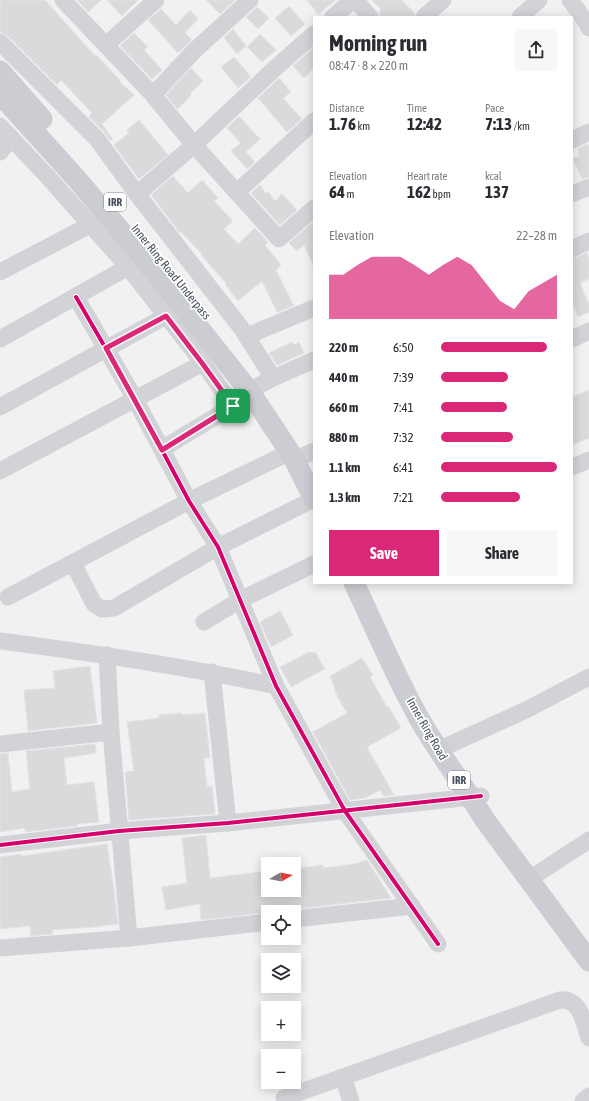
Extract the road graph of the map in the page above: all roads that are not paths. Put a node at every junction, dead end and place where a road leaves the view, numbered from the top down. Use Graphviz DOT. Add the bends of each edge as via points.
graph roads {
  1 [pos="62,0"];
  2 [pos="156,0"];
  3 [pos="250,0"];
  4 [pos="354,0"];
  5 [pos="443,0"];
  6 [pos="539,0"];
  7 [pos="570,0"];
  8 [pos="334,16"];
  9 [pos="369,16"];
  10 [pos="425,16"];
  11 [pos="521,16"];
  12 [pos="588,25"];
  13 [pos="313,35"];
  14 [pos="0,42"];
  15 [pos="106,45"];
  16 [pos="0,72"];
  17 [pos="0,94"];
  18 [pos="153,95"];
  19 [pos="313,122"];
  20 [pos="5,132"];
  21 [pos="589,132"];
  22 [pos="573,140"];
  23 [pos="194,145"];
  24 [pos="0,152"];
  25 [pos="589,187"];
  26 [pos="237,192"];
  27 [pos="137,194"];
  28 [pos="573,194"];
  29 [pos="313,209"];
  30 [pos="90,225"];
  31 [pos="589,241"];
  32 [pos="573,249"];
  33 [pos="128,267"];
  34 [pos="0,272"];
  35 [pos="76,297"];
  36 [pos="313,308"];
  37 [pos="166,316"];
  38 [pos="589,331"];
  39 [pos="247,336"];
  40 [pos="0,339"];
  41 [pos="573,339"];
  42 [pos="106,348"];
  43 [pos="313,360"];
  44 [pos="202,363"];
  45 [pos="261,385"];
  46 [pos="135,399"];
  47 [pos="233,406"];
  48 [pos="0,407"];
  49 [pos="162,450"];
  50 [pos="303,453"];
  51 [pos="589,460"];
  52 [pos="573,467"];
  53 [pos="0,471"];
  54 [pos="313,472"];
  55 [pos="313,495"];
  56 [pos="189,500"];
  57 [pos="313,500"];
  58 [pos="218,547"];
  59 [pos="73,563"];
  60 [pos="313,564"];
  61 [pos="354,584"];
  62 [pos="365,584"];
  63 [pos="8,597"];
  64 [pos="240,600"];
  65 [pos="204,622"];
  66 [pos="0,641"];
  67 [pos="107,655"];
  68 [pos="212,672"];
  69 [pos="589,677"];
  70 [pos="276,686"];
  71 [pos="111,732"];
  72 [pos="0,744"];
  73 [pos="447,746"];
  74 [pos="476,796"];
  75 [pos="344,811"];
  76 [pos="228,823"];
  77 [pos="119,831"];
  78 [pos="589,840"];
  79 [pos="0,845"];
  80 [pos="537,874"];
  81 [pos="412,906"];
  82 [pos="301,918"];
  83 [pos="261,923"];
  84 [pos="130,938"];
  85 [pos="438,944"];
  86 [pos="589,944"];
  87 [pos="0,948"];
  88 [pos="589,961"];
  89 [pos="589,1038"];
  90 [pos="343,1077"];
  91 [pos="589,1096"];
  92 [pos="284,1098"];
  93 [pos="351,1101"];
  94 [pos="583,1101"];
  1 -- 15 [label="street"];
  2 -- 15 [label="street"];
  3 -- 18 [label="street" via="194,51"];
  4 -- 8 [label="street"];
  4 -- 9 [label="street"];
  5 -- 10 [label="street"];
  6 -- 11 [label="street"];
  7 -- 12 [label="street"];
  13 -- 23 [label="street"];
  14 -- 27 [label="street" via="97,139"];
  15 -- 18 [label="street"];
  16 -- 45 [label="main road, Inner Ring Road Underpass / IRR" via="141,233"];
  17 -- 45 [label="main road, Inner Ring Road Underpass / IRR" via="141,255"];
  18 -- 23 [label="street"];
  19 -- 26 [label="street"];
  20 -- 24 [label="street"];
  20 -- 30 [label="street"];
  21 -- 22 [label="street"];
  23 -- 26 [label="street"];
  23 -- 27 [label="street"];
  25 -- 28 [label="street"];
  26 -- 29 [label="street" via="279,239"];
  27 -- 39 [label="street"];
  30 -- 33 [label="street"];
  30 -- 34 [label="street"];
  31 -- 32 [label="street"];
  33 -- 35 [label="street"];
  33 -- 37 [label="street"];
  35 -- 40 [label="street"];
  35 -- 42 [label="street"];
  36 -- 39 [label="street"];
  37 -- 42 [label="street"];
  37 -- 44 [label="street"];
  38 -- 41 [label="street"];
  39 -- 45 [label="street"];
  42 -- 46 [label="street"];
  42 -- 48 [label="street"];
  43 -- 45 [label="street"];
  44 -- 46 [label="street"];
  44 -- 47 [label="street"];
  45 -- 47 [label="street"];
  45 -- 50 [label="main road, IRR"];
  46 -- 49 [label="street"];
  46 -- 53 [label="street"];
  47 -- 49 [label="street"];
  49 -- 56 [label="street"];
  50 -- 54 [label="main road, IRR"];
  50 -- 55 [label="main road, IRR"];
  50 -- 56 [label="street"];
  51 -- 52 [label="street"];
  56 -- 58 [label="street"];
  56 -- 59 [label="street"];
  57 -- 58 [label="street"];
  58 -- 59 [label="street" via="114,608 102,609 94,604"];
  58 -- 64 [label="street"];
  59 -- 63 [label="street"];
  60 -- 64 [label="street"];
  61 -- 74 [label="main road, Inner Ring Road / IRR" via="420,721 444,759"];
  62 -- 73 [label="main road, Inner Ring Road / IRR" via="416,691"];
  64 -- 65 [label="street"];
  64 -- 70 [label="street"];
  66 -- 67 [label="street"];
  67 -- 68 [label="street"];
  67 -- 71 [label="street"];
  68 -- 70 [label="street"];
  68 -- 76 [label="street"];
  69 -- 73 [label="street" via="528,709"];
  70 -- 75 [label="street"];
  71 -- 72 [label="street"];
  71 -- 77 [label="street"];
  73 -- 74 [label="main road, Inner Ring Road / IRR"];
  74 -- 75 [label="street"];
  74 -- 80 [label="main road, Inner Ring Road / IRR"];
  74 -- 88 [label="main road, Inner Ring Road / IRR" via="485,820"];
  75 -- 76 [label="street"];
  75 -- 81 [label="street"];
  76 -- 77 [label="street"];
  77 -- 79 [label="street"];
  77 -- 84 [label="street"];
  78 -- 80 [label="street"];
  80 -- 86 [label="main road, Inner Ring Road / IRR"];
  81 -- 82 [label="street"];
  81 -- 85 [label="street"];
  83 -- 84 [label="street"];
  84 -- 87 [label="street"];
  89 -- 90 [label="street" via="575,1003 567,999 560,1000"];
  90 -- 92 [label="street"];
  90 -- 93 [label="street"];
  91 -- 94 [label="street"];
}
